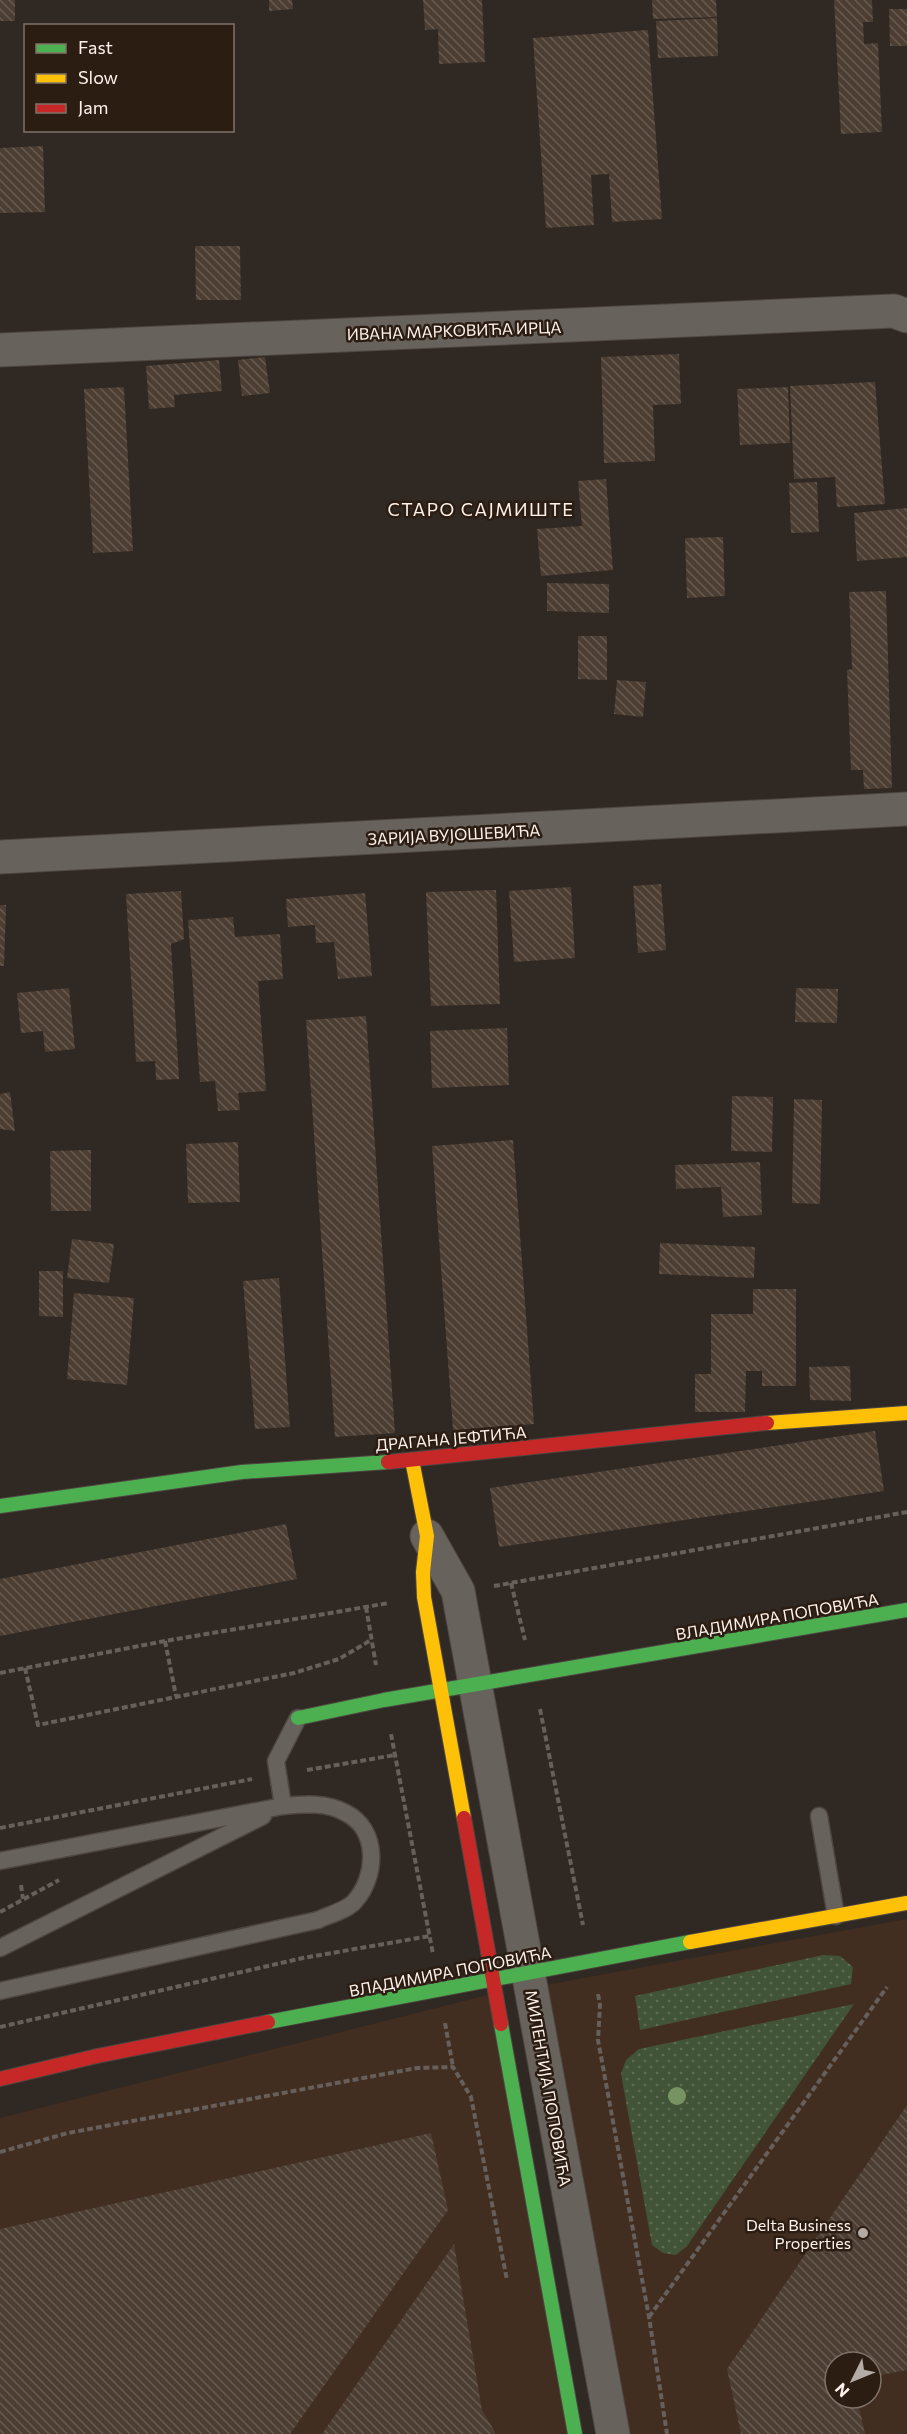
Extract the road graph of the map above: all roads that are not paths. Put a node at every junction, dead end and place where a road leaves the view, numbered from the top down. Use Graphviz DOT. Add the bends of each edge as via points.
graph roads {
  1 [pos="907,316"];
  2 [pos="0,350"];
  3 [pos="907,809"];
  4 [pos="0,857"];
  5 [pos="907,1413"];
  6 [pos="412,1460"];
  7 [pos="0,1506"];
  8 [pos="427,1536"];
  9 [pos="907,1610"];
  10 [pos="475,1685"];
  11 [pos="441,1692"];
  12 [pos="298,1718"];
  13 [pos="283,1806"];
  14 [pos="819,1816"];
  15 [pos="0,1861"];
  16 [pos="907,1903"];
  17 [pos="836,1916"];
  18 [pos="0,1948"];
  19 [pos="528,1972"];
  20 [pos="492,1978"];
  21 [pos="0,1991"];
  22 [pos="0,2079"];
  23 [pos="575,2434"];
  24 [pos="613,2434"];
  1 -- 2 [label="street, ИВАНА МАРКОВИЋА ИРЦА" via="894,311"];
  3 -- 4 [label="street, ЗАРИЈА ВУЈОШЕВИЋА"];
  5 -- 6 [label="street, ДРАГАНА ЈЕФТИЋА"];
  6 -- 7 [label="street, ДРАГАНА ЈЕФТИЋА" via="242,1472"];
  6 -- 8 [label="street, МИЛЕНТИЈА ПОПОВИЋА"];
  8 -- 10 [label="street, МИЛЕНТИЈА ПОПОВИЋА" via="458,1591"];
  8 -- 11 [label="street, МИЛЕНТИЈА ПОПОВИЋА" via="423,1587"];
  9 -- 10 [label="street, ВЛАДИМИРА ПОПОВИЋА"];
  10 -- 11 [label="street, ВЛАДИМИРА ПОПОВИЋА"];
  10 -- 19 [label="street, МИЛЕНТИЈА ПОПОВИЋА"];
  11 -- 12 [label="street, ВЛАДИМИРА ПОПОВИЋА"];
  11 -- 20 [label="street, МИЛЕНТИЈА ПОПОВИЋА"];
  12 -- 13 [label="lane" via="276,1761"];
  13 -- 15 [label="lane"];
  13 -- 18 [label="lane"];
  13 -- 21 [label="lane" via="318,1804 348,1813 370,1838 372,1869 354,1902 318,1920"];
  14 -- 17 [label="lane"];
  16 -- 17 [label="street, ВЛАДИМИРА ПОПОВИЋА"];
  17 -- 19 [label="street, ВЛАДИМИРА ПОПОВИЋА"];
  19 -- 20 [label="street, ВЛАДИМИРА ПОПОВИЋА"];
  19 -- 24 [label="street, МИЛЕНТИЈА ПОПОВИЋА"];
  20 -- 22 [label="street, ВЛАДИМИРА ПОПОВИЋА" via="97,2056"];
  20 -- 23 [label="street, МИЛЕНТИЈА ПОПОВИЋА"];
}
